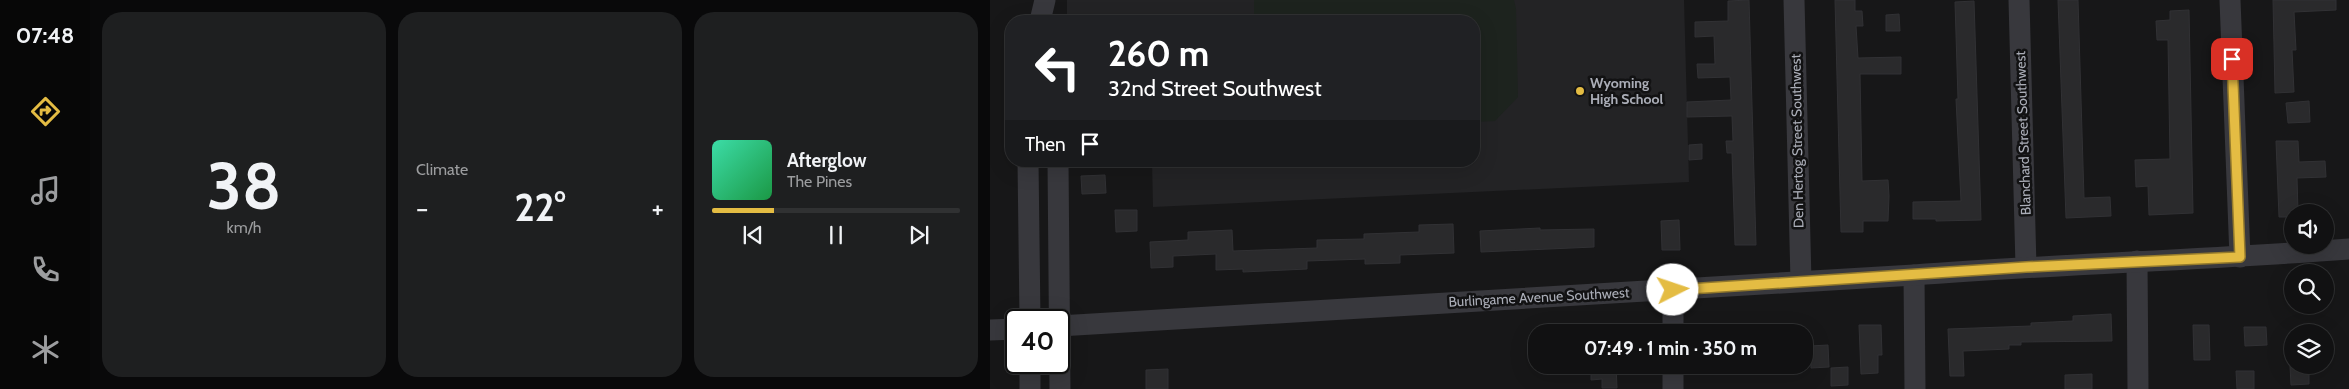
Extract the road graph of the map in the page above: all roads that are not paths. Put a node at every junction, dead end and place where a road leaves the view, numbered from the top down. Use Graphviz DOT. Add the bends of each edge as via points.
graph roads {
  1 [pos="1045,0"];
  2 [pos="1050,0"];
  3 [pos="1794,0"];
  4 [pos="2019,0"];
  5 [pos="2230,0"];
  6 [pos="1041,15"];
  7 [pos="1053,15"];
  8 [pos="1028,167"];
  9 [pos="1058,167"];
  10 [pos="2349,249"];
  11 [pos="2240,257"];
  12 [pos="2137,261"];
  13 [pos="2026,267"];
  14 [pos="1914,276"];
  15 [pos="1801,281"];
  16 [pos="1673,290"];
  17 [pos="1030,309"];
  18 [pos="1059,309"];
  19 [pos="1673,324"];
  20 [pos="1070,325"];
  21 [pos="1005,329"];
  22 [pos="990,330"];
  23 [pos="1030,374"];
  24 [pos="1060,374"];
  25 [pos="1673,374"];
  26 [pos="1030,389"];
  27 [pos="1060,389"];
  28 [pos="1673,389"];
  29 [pos="1915,389"];
  30 [pos="2138,389"];
  1 -- 6 [label="street"];
  2 -- 7 [label="street"];
  3 -- 15 [label="street, Den Hertog Street Southwest"];
  4 -- 13 [label="street, Blanchard Street Southwest"];
  5 -- 11 [label="street"];
  8 -- 17 [label="street"];
  9 -- 18 [label="street"];
  10 -- 11 [label="street, Burlingame Avenue Southwest"];
  11 -- 12 [label="street, Burlingame Avenue Southwest"];
  12 -- 13 [label="street, Burlingame Avenue Southwest"];
  12 -- 30 [label="street"];
  13 -- 14 [label="street, Burlingame Avenue Southwest"];
  14 -- 15 [label="street, Burlingame Avenue Southwest"];
  14 -- 29 [label="street"];
  15 -- 16 [label="street, Burlingame Avenue Southwest"];
  16 -- 19 [label="street"];
  16 -- 20 [label="street, Burlingame Avenue Southwest"];
  21 -- 22 [label="street"];
  23 -- 26 [label="street"];
  24 -- 27 [label="street"];
  25 -- 28 [label="street"];
}
